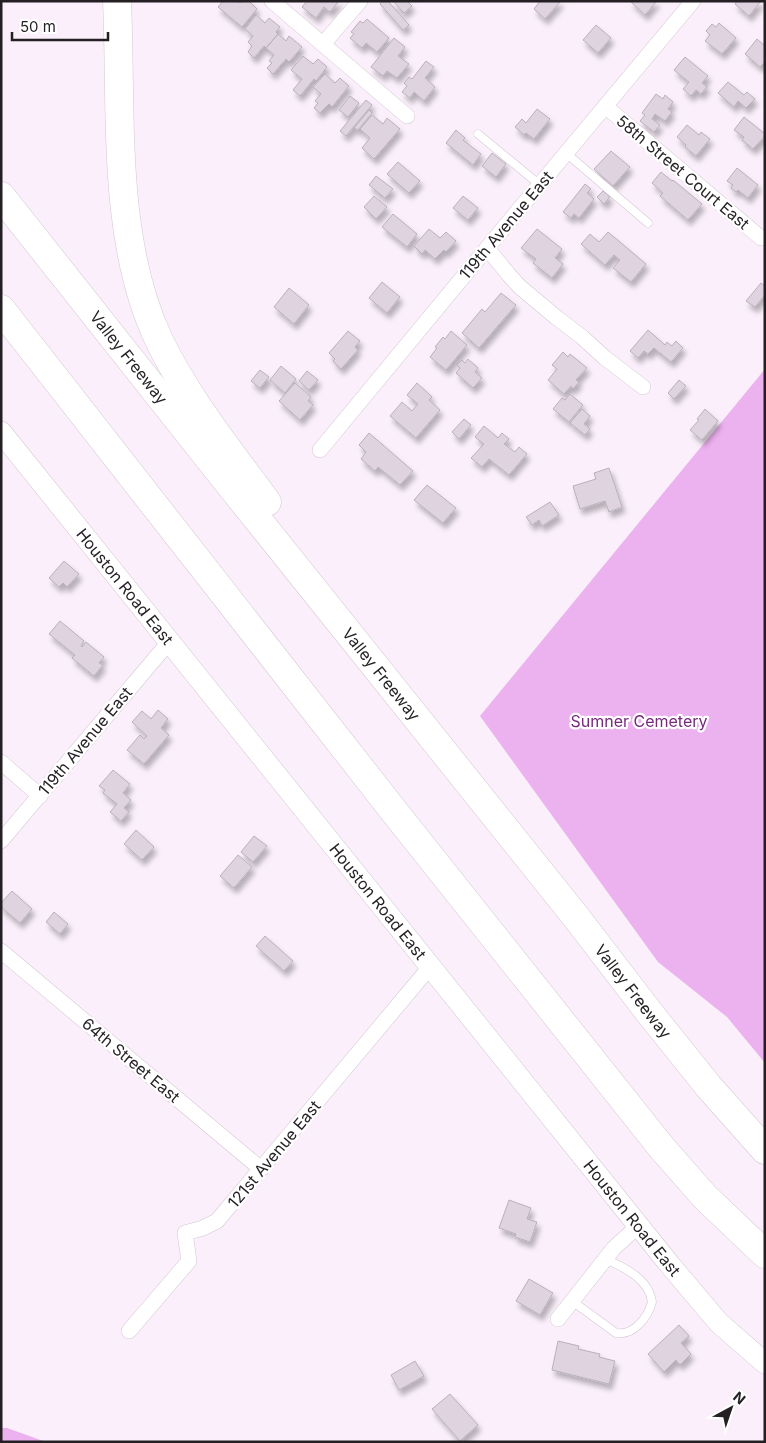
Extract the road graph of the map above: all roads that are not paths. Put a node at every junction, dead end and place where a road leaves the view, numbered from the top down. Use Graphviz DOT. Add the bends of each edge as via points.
graph roads {
  1 [pos="117,1"];
  2 [pos="272,1"];
  3 [pos="360,1"];
  4 [pos="693,1"];
  5 [pos="323,44"];
  6 [pos="605,106"];
  7 [pos="407,116"];
  8 [pos="478,134"];
  9 [pos="566,153"];
  10 [pos="540,185"];
  11 [pos="1,196"];
  12 [pos="648,223"];
  13 [pos="761,238"];
  14 [pos="487,248"];
  15 [pos="1,309"];
  16 [pos="1,337"];
  17 [pos="643,387"];
  18 [pos="1,432"];
  19 [pos="320,450"];
  20 [pos="169,642"];
  21 [pos="277,661"];
  22 [pos="438,744"];
  23 [pos="1,762"];
  24 [pos="40,796"];
  25 [pos="1,841"];
  26 [pos="1,951"];
  27 [pos="430,967"];
  28 [pos="765,1150"];
  29 [pos="261,1169"];
  30 [pos="638,1226"];
  31 [pos="765,1254"];
  32 [pos="605,1259"];
  33 [pos="572,1301"];
  34 [pos="558,1319"];
  35 [pos="129,1332"];
  36 [pos="765,1363"];
  1 -- 22 [label="highway" via="121,141 128,234 136,274 158,336 199,408 394,675"];
  2 -- 5 [label="street"];
  3 -- 5 [label="street"];
  4 -- 6 [label="street, 119th Avenue East"];
  5 -- 7 [label="street"];
  6 -- 9 [label="street, 119th Avenue East"];
  6 -- 13 [label="street, 58th Street Court East"];
  8 -- 10 [label="lane"];
  9 -- 10 [label="street, 119th Avenue East"];
  9 -- 12 [label="lane"];
  10 -- 14 [label="street, 119th Avenue East"];
  11 -- 22 [label="highway, Valley Freeway"];
  14 -- 17 [label="street" via="520,286"];
  14 -- 19 [label="street, 119th Avenue East"];
  15 -- 21 [label="highway"];
  16 -- 21 [label="highway" via="112,472"];
  18 -- 20 [label="street, Houston Road East"];
  20 -- 24 [label="street, 119th Avenue East"];
  20 -- 27 [label="street, Houston Road East"];
  21 -- 31 [label="highway" via="662,1148 705,1197"];
  22 -- 28 [label="highway, Valley Freeway" via="652,1016"];
  23 -- 24 [label="street"];
  24 -- 25 [label="street, 119th Avenue East"];
  26 -- 29 [label="street, 64th Street East"];
  27 -- 29 [label="street, 121st Avenue East"];
  27 -- 30 [label="street, Houston Road East"];
  29 -- 35 [label="street, 121st Avenue East" via="217,1221 185,1233 189,1261"];
  30 -- 32 [label="street"];
  30 -- 36 [label="street, Houston Road East" via="719,1323"];
  32 -- 33 [label="street"];
  32 -- 33 [label="lane" via="627,1270 649,1291 652,1302 645,1318 635,1328 616,1333"];
  33 -- 34 [label="street"];
}
